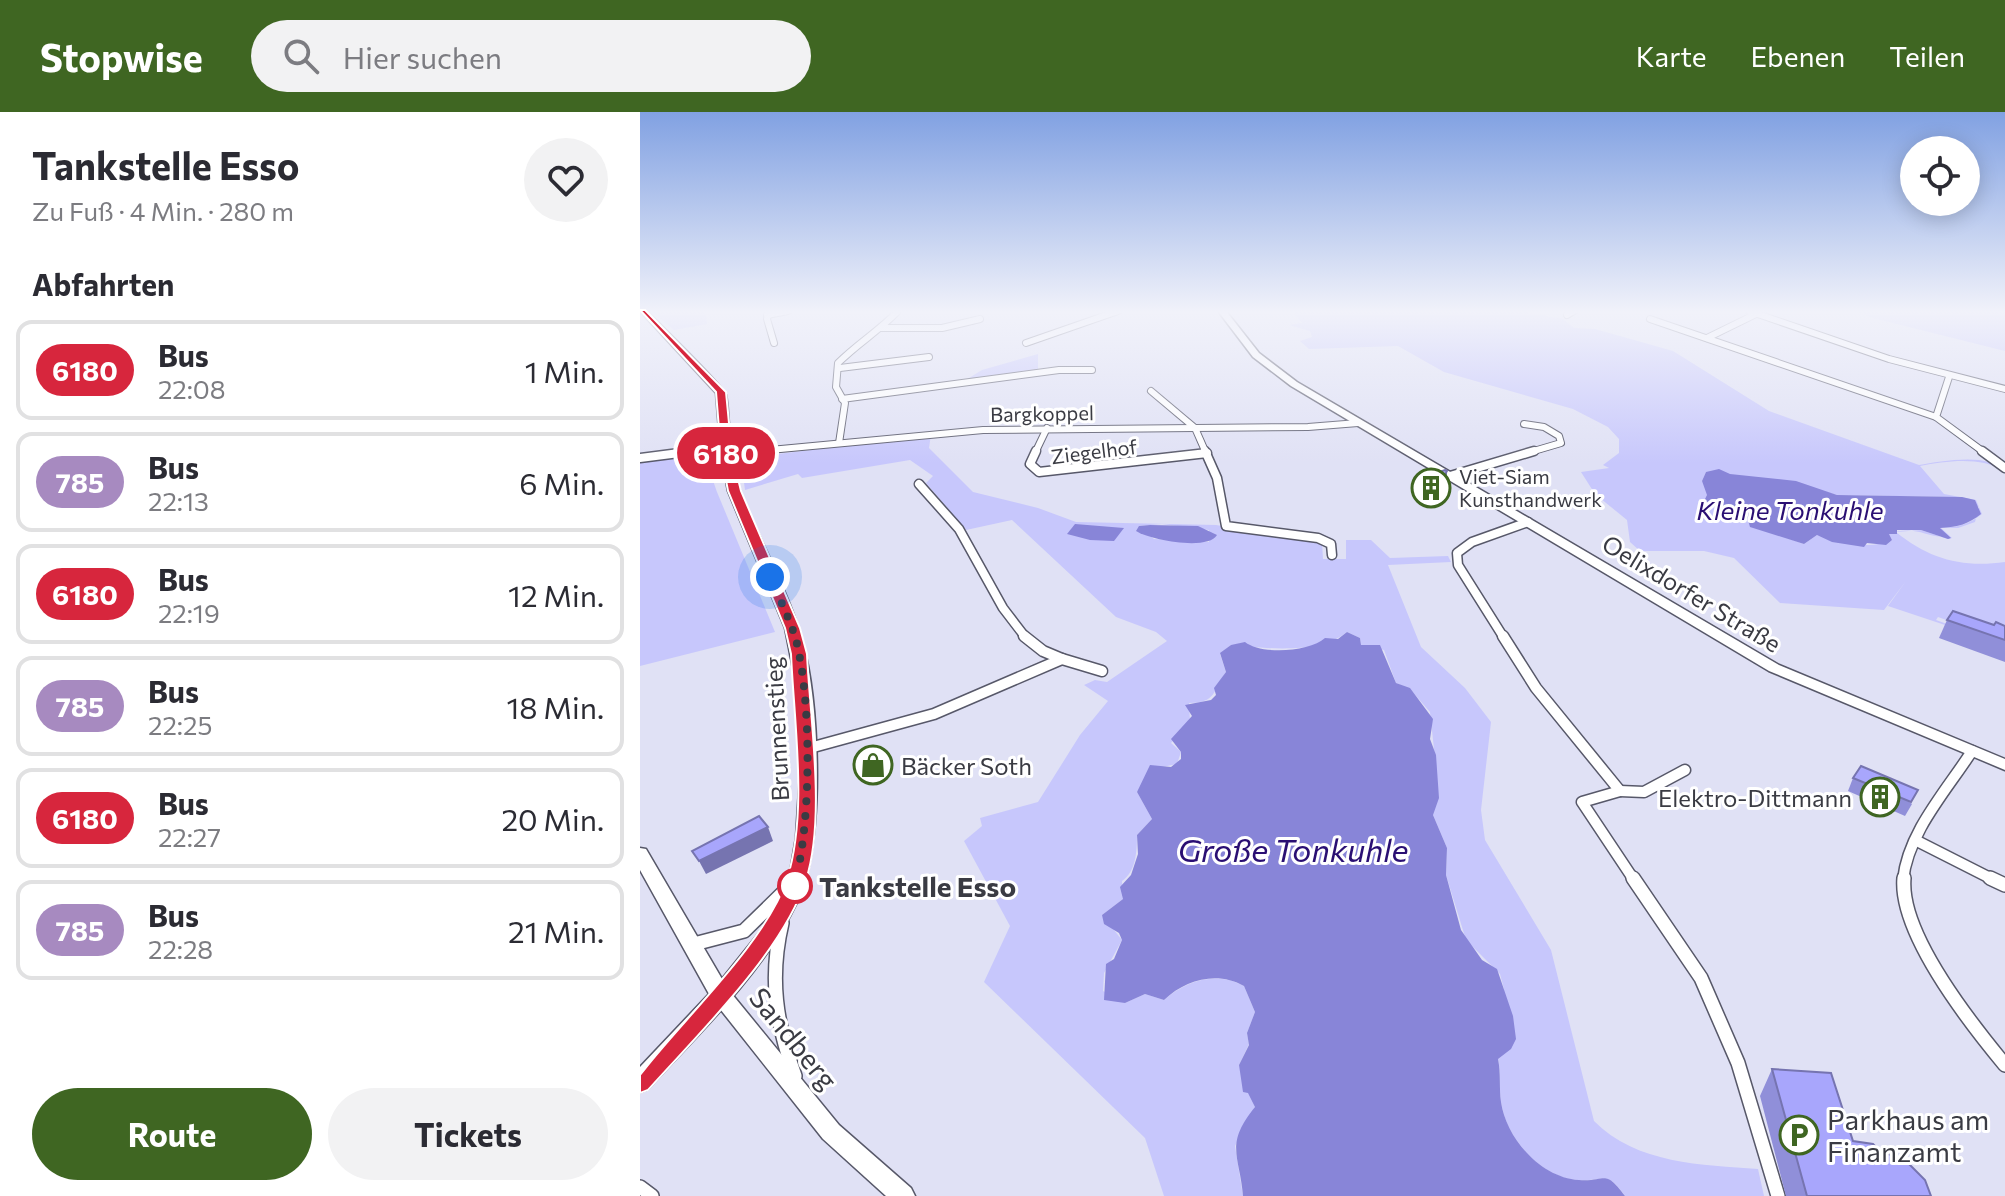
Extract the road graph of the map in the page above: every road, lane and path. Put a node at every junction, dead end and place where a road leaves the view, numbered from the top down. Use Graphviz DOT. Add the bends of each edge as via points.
graph roads {
  1 [pos="691,362"];
  2 [pos="839,362"];
  3 [pos="892,362"];
  4 [pos="1264,362"];
  5 [pos="1775,362"];
  6 [pos="1902,362"];
  7 [pos="840,368"];
  8 [pos="1092,370"];
  9 [pos="1949,377"];
  10 [pos="2005,389"];
  11 [pos="1151,391"];
  12 [pos="842,399"];
  13 [pos="1936,417"];
  14 [pos="1358,423"];
  15 [pos="1524,424"];
  16 [pos="1047,428"];
  17 [pos="1195,428"];
  18 [pos="839,443"];
  19 [pos="726,451"];
  20 [pos="1207,453"];
  21 [pos="640,458"];
  22 [pos="2005,468"];
  23 [pos="1450,476"];
  24 [pos="919,484"];
  25 [pos="1528,522"];
  26 [pos="1332,555"];
  27 [pos="1062,659"];
  28 [pos="1102,671"];
  29 [pos="806,749"];
  30 [pos="1972,751"];
  31 [pos="2005,765"];
  32 [pos="1685,770"];
  33 [pos="1620,791"];
  34 [pos="1917,841"];
  35 [pos="640,854"];
  36 [pos="797,878"];
  37 [pos="2005,885"];
  38 [pos="787,903"];
  39 [pos="694,944"];
  40 [pos="720,994"];
  41 [pos="2005,1065"];
  42 [pos="640,1082"];
  43 [pos="803,1098"];
  44 [pos="640,1187"];
  45 [pos="652,1196"];
  46 [pos="903,1196"];
  47 [pos="1778,1196"];
  1 -- 19 [label="main road, Brunnenstieg" via="721,392"];
  2 -- 7 [label="street"];
  3 -- 7 [label="street"];
  4 -- 14 [label="main road, Oelixdorfer Straße"];
  5 -- 13 [label="street"];
  6 -- 9 [label="street"];
  7 -- 12 [label="street" via="835,383"];
  8 -- 12 [label="street"];
  9 -- 10 [label="street"];
  9 -- 13 [label="street"];
  11 -- 17 [label="street"];
  12 -- 18 [label="street"];
  13 -- 22 [label="street"];
  14 -- 17 [label="street, Bargkoppel"];
  14 -- 23 [label="main road, Oelixdorfer Straße"];
  15 -- 23 [label="street" via="1552,430 1561,443"];
  16 -- 17 [label="street, Bargkoppel"];
  16 -- 18 [label="street, Bargkoppel"];
  16 -- 20 [label="street, Ziegelhof" via="1030,464 1039,472"];
  17 -- 20 [label="street"];
  18 -- 19 [label="street, Bargkoppel"];
  19 -- 21 [label="street, Bargkoppel"];
  19 -- 29 [label="main road, Brunnenstieg" via="734,491 796,642"];
  20 -- 26 [label="street" via="1226,526 1318,538 1331,544"];
  23 -- 25 [label="main road, Oelixdorfer Straße"];
  24 -- 27 [label="street" via="963,535 1017,625 1050,656"];
  25 -- 30 [label="main road, Oelixdorfer Straße" via="1774,668"];
  25 -- 33 [label="street" via="1472,542 1457,553 1458,565 1536,688"];
  27 -- 28 [label="street"];
  27 -- 29 [label="street" via="934,714"];
  29 -- 36 [label="main road, Brunnenstieg" via="806,825"];
  30 -- 31 [label="main road, Oelixdorfer Straße"];
  30 -- 34 [label="street"];
  32 -- 33 [label="street" via="1644,792"];
  33 -- 47 [label="street" via="1582,802 1701,978 1743,1076"];
  34 -- 37 [label="street"];
  34 -- 41 [label="street" via="1904,867 1913,925"];
  35 -- 39 [label="main road, Sandberg"];
  36 -- 38 [label="main road, Brunnenstieg"];
  36 -- 39 [label="street" via="744,931"];
  38 -- 40 [label="main road, Brunnenstieg"];
  38 -- 43 [label="street" via="771,980 774,1014"];
  39 -- 40 [label="main road, Sandberg"];
  40 -- 42 [label="main road, Brunnenstieg"];
  40 -- 43 [label="main road, Sandberg"];
  43 -- 46 [label="main road, Sandberg" via="831,1132"];
  44 -- 45 [label="street"];
}
